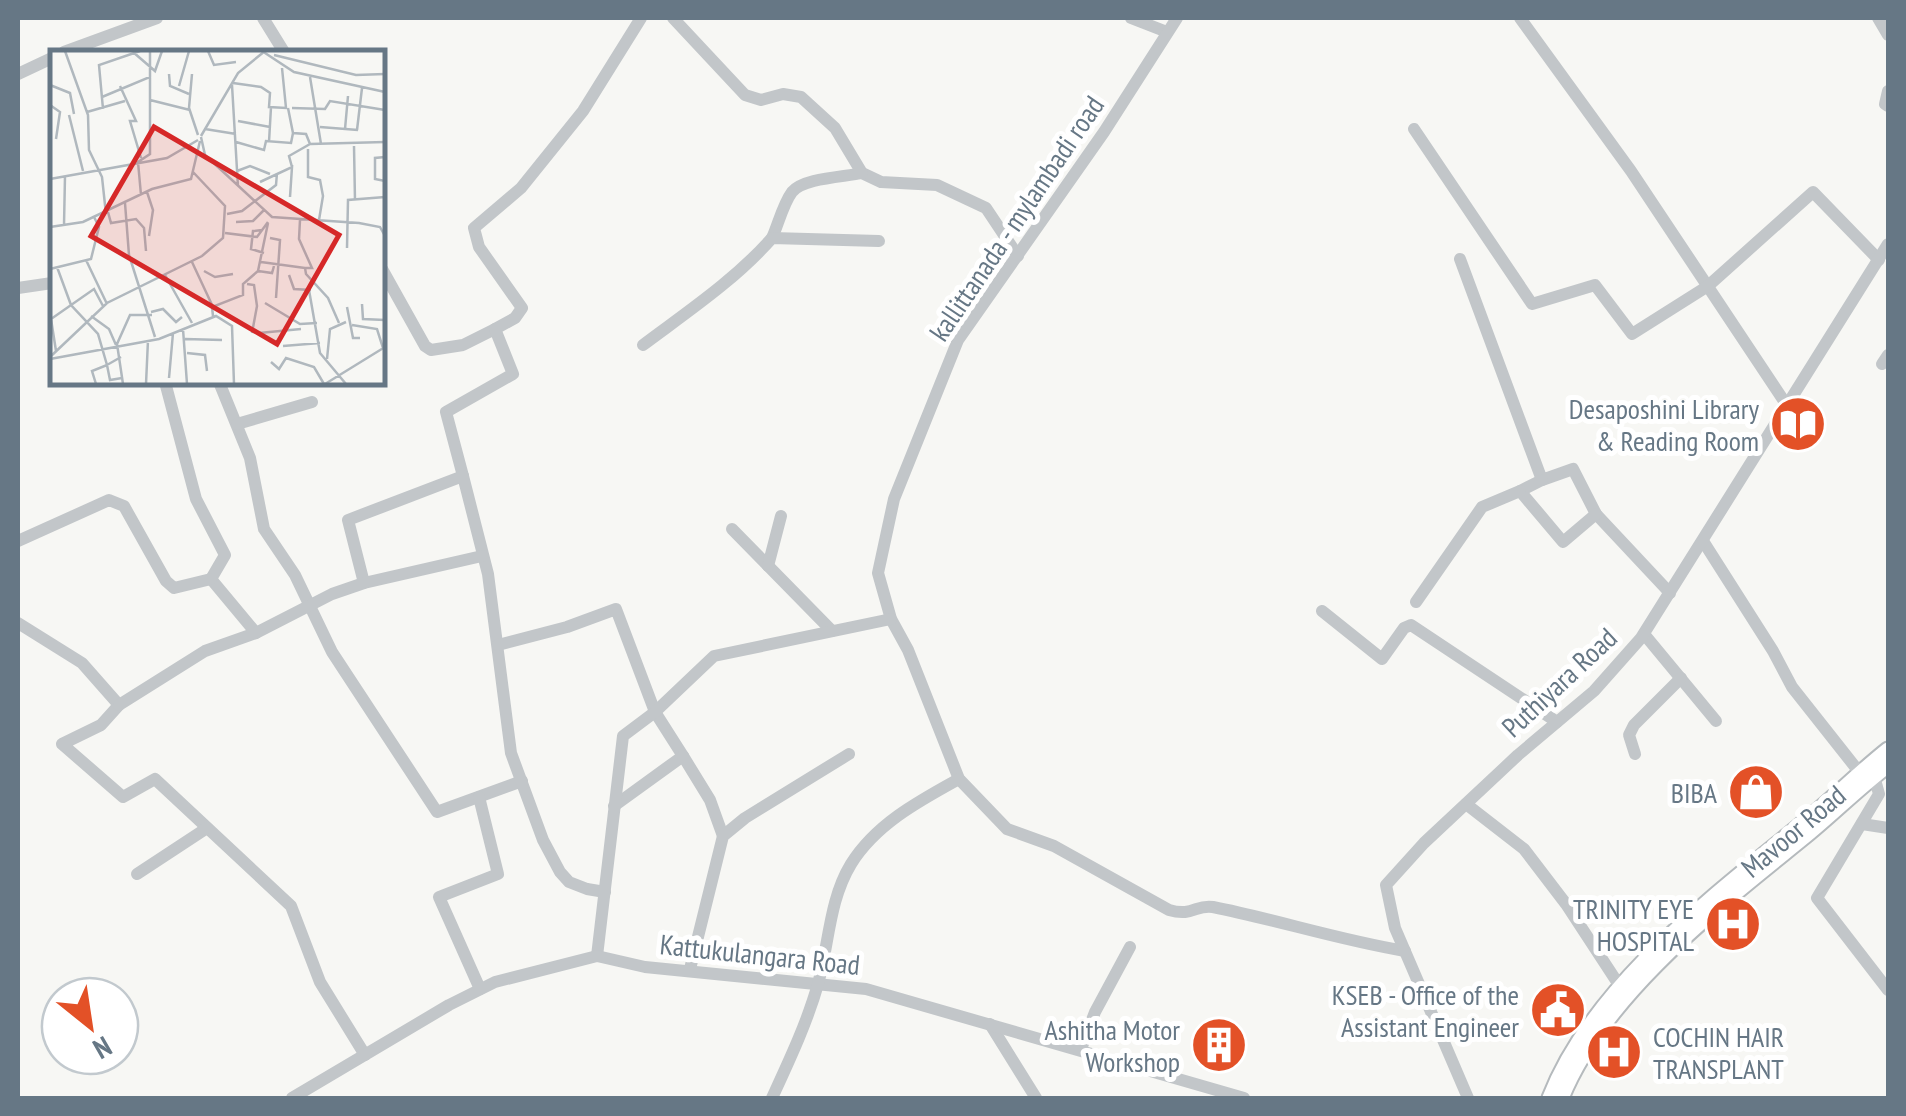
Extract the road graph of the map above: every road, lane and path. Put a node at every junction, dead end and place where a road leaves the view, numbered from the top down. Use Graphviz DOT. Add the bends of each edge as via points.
graph roads {
  1 [pos="157,18"];
  2 [pos="263,18"];
  3 [pos="641,18"];
  4 [pos="673,18"];
  5 [pos="1130,18"];
  6 [pos="1177,18"];
  7 [pos="1520,18"];
  8 [pos="1878,18"];
  9 [pos="1167,32"];
  10 [pos="1888,35"];
  11 [pos="69,50"];
  12 [pos="283,50"];
  13 [pos="50,59"];
  14 [pos="18,74"];
  15 [pos="1888,91"];
  16 [pos="1888,106"];
  17 [pos="1414,129"];
  18 [pos="862,173"];
  19 [pos="772,238"];
  20 [pos="879,241"];
  21 [pos="1888,244"];
  22 [pos="1018,256"];
  23 [pos="1460,258"];
  24 [pos="1879,260"];
  25 [pos="385,274"];
  26 [pos="50,284"];
  27 [pos="1708,286"];
  28 [pos="18,288"];
  29 [pos="494,329"];
  30 [pos="643,345"];
  31 [pos="166,385"];
  32 [pos="220,385"];
  33 [pos="312,402"];
  34 [pos="1788,406"];
  35 [pos="237,424"];
  36 [pos="463,476"];
  37 [pos="1542,480"];
  38 [pos="1520,491"];
  39 [pos="1596,514"];
  40 [pos="781,516"];
  41 [pos="732,529"];
  42 [pos="18,541"];
  43 [pos="1703,542"];
  44 [pos="482,556"];
  45 [pos="768,566"];
  46 [pos="211,579"];
  47 [pos="364,583"];
  48 [pos="1670,593"];
  49 [pos="1416,602"];
  50 [pos="308,606"];
  51 [pos="1322,611"];
  52 [pos="890,618"];
  53 [pos="18,623"];
  54 [pos="832,630"];
  55 [pos="256,633"];
  56 [pos="1644,634"];
  57 [pos="498,645"];
  58 [pos="1682,678"];
  59 [pos="119,705"];
  60 [pos="656,712"];
  61 [pos="1557,722"];
  62 [pos="1716,722"];
  63 [pos="1888,750"];
  64 [pos="848,754"];
  65 [pos="1635,754"];
  66 [pos="683,756"];
  67 [pos="1888,764"];
  68 [pos="1867,774"];
  69 [pos="959,779"];
  70 [pos="522,781"];
  71 [pos="479,797"];
  72 [pos="1466,804"];
  73 [pos="614,806"];
  74 [pos="1862,824"];
  75 [pos="207,828"];
  76 [pos="1888,828"];
  77 [pos="722,836"];
  78 [pos="137,874"];
  79 [pos="604,892"];
  80 [pos="1130,947"];
  81 [pos="1405,950"];
  82 [pos="597,956"];
  83 [pos="690,970"];
  84 [pos="818,984"];
  85 [pos="1621,988"];
  86 [pos="480,989"];
  87 [pos="1888,990"];
  88 [pos="990,1024"];
  89 [pos="1081,1050"];
  90 [pos="364,1055"];
  91 [pos="292,1098"];
  92 [pos="772,1098"];
  93 [pos="1036,1098"];
  94 [pos="1244,1098"];
  95 [pos="1468,1098"];
  96 [pos="1550,1098"];
  97 [pos="1561,1098"];
  1 -- 11 [label="street"];
  2 -- 12 [label="street"];
  3 -- 29 [label="street" via="584,112 522,188 474,228 479,248 522,308"];
  4 -- 18 [label="street" via="745,95 801,97 835,128"];
  5 -- 9 [label="street"];
  6 -- 9 [label="street, kallittanada - mylambadi road"];
  7 -- 27 [label="street"];
  8 -- 10 [label="street"];
  9 -- 22 [label="street, kallittanada - mylambadi road"];
  13 -- 14 [label="street"];
  15 -- 16 [label="street"];
  17 -- 27 [label="street" via="1532,304 1595,285 1632,334"];
  18 -- 19 [label="street" via="793,190"];
  18 -- 22 [label="street" via="881,182 937,185 986,208"];
  19 -- 20 [label="street"];
  19 -- 30 [label="street"];
  21 -- 24 [label="street, Puthiyara Road"];
  22 -- 52 [label="street, kallittanada - mylambadi road" via="958,340 894,499 878,572"];
  23 -- 37 [label="street"];
  24 -- 27 [label="street" via="1813,192"];
  24 -- 34 [label="street, Puthiyara Road"];
  25 -- 29 [label="street" via="431,350 463,345"];
  26 -- 28 [label="street"];
  27 -- 34 [label="street"];
  29 -- 36 [label="street" via="512,374 446,412"];
  31 -- 46 [label="street" via="196,499 225,556"];
  32 -- 35 [label="street"];
  33 -- 35 [label="street"];
  34 -- 43 [label="street, Puthiyara Road"];
  35 -- 50 [label="street" via="264,530"];
  36 -- 44 [label="street"];
  36 -- 47 [label="street" via="348,520"];
  37 -- 38 [label="street"];
  37 -- 39 [label="street" via="1572,469"];
  38 -- 39 [label="street" via="1563,542"];
  38 -- 49 [label="street" via="1482,507"];
  39 -- 48 [label="street"];
  40 -- 45 [label="street"];
  41 -- 45 [label="street"];
  42 -- 46 [label="street" via="118,501 174,588"];
  43 -- 48 [label="street, Puthiyara Road"];
  43 -- 68 [label="street" via="1792,688"];
  44 -- 47 [label="street"];
  44 -- 57 [label="street"];
  45 -- 54 [label="street"];
  46 -- 55 [label="street"];
  47 -- 50 [label="street"];
  48 -- 56 [label="street, Puthiyara Road"];
  50 -- 55 [label="street"];
  50 -- 71 [label="street" via="437,812"];
  51 -- 61 [label="street" via="1382,660 1411,625"];
  52 -- 54 [label="street"];
  52 -- 69 [label="street, kallittanada - mylambadi road"];
  53 -- 59 [label="street" via="82,663"];
  54 -- 60 [label="street" via="714,656"];
  55 -- 59 [label="street" via="205,651"];
  56 -- 58 [label="street"];
  56 -- 61 [label="street, Puthiyara Road" via="1594,692"];
  57 -- 60 [label="street" via="616,609"];
  57 -- 70 [label="street"];
  58 -- 62 [label="street"];
  58 -- 65 [label="street" via="1634,726 1629,742"];
  59 -- 75 [label="street" via="101,725 62,744 123,797 154,778"];
  60 -- 66 [label="street"];
  60 -- 73 [label="street" via="623,736"];
  61 -- 72 [label="street, Puthiyara Road"];
  63 -- 68 [label="main road, Mavoor Road"];
  64 -- 77 [label="street"];
  66 -- 73 [label="street"];
  66 -- 77 [label="street"];
  67 -- 68 [label="main road, Mavoor Road"];
  68 -- 74 [label="street" via="1878,794"];
  68 -- 85 [label="main road, Mavoor Road" via="1692,917"];
  68 -- 97 [label="main road, Mavoor Road" via="1656,967 1612,1016"];
  69 -- 81 [label="street, kallittanada - mylambadi road" via="1007,829 1054,846 1169,910 1184,914 1206,906"];
  69 -- 84 [label="street" via="900,812 851,864 832,912"];
  70 -- 71 [label="street"];
  70 -- 79 [label="street" via="560,872"];
  71 -- 86 [label="street" via="498,874 439,897"];
  72 -- 81 [label="street, Puthiyara Road" via="1386,886"];
  72 -- 85 [label="street" via="1524,849"];
  73 -- 79 [label="street"];
  74 -- 76 [label="street"];
  74 -- 87 [label="street" via="1817,898"];
  75 -- 78 [label="street"];
  75 -- 90 [label="street" via="292,906 320,982"];
  77 -- 83 [label="street"];
  79 -- 82 [label="street"];
  80 -- 89 [label="street"];
  81 -- 95 [label="street, Puthiyara Road"];
  82 -- 83 [label="street, Kattukulangara Road"];
  82 -- 86 [label="street, Kattukulangara Road"];
  83 -- 84 [label="street, Kattukulangara Road"];
  84 -- 88 [label="street, Kattukulangara Road" via="866,989"];
  84 -- 92 [label="street"];
  85 -- 96 [label="main road, Mavoor Road" via="1575,1050"];
  86 -- 90 [label="street, Kattukulangara Road"];
  88 -- 89 [label="street, Kattukulangara Road"];
  88 -- 93 [label="street"];
  89 -- 94 [label="street, Kattukulangara Road"];
  90 -- 91 [label="street, Kattukulangara Road"];
}
